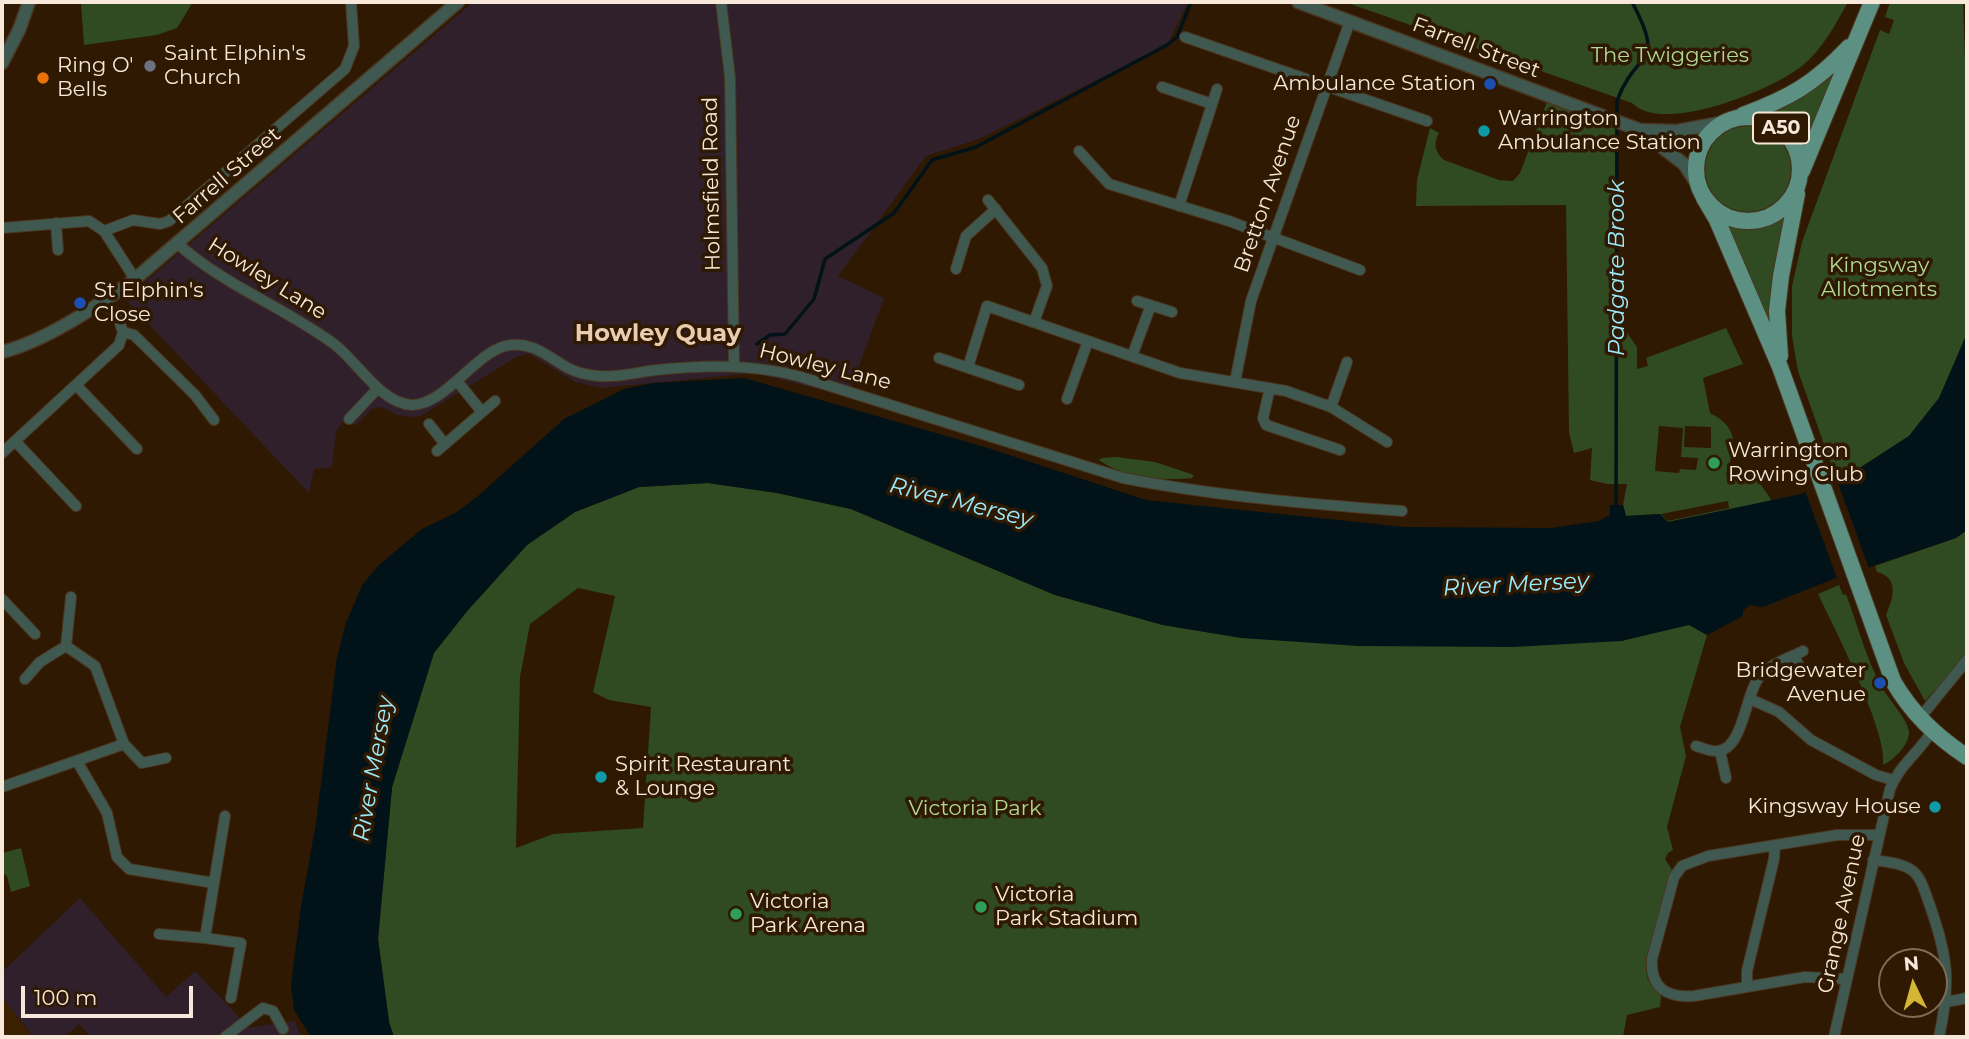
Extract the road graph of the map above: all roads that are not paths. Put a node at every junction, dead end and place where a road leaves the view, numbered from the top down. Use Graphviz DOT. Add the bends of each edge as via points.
graph roads {
  1 [pos="29,2"];
  2 [pos="351,2"];
  3 [pos="458,2"];
  4 [pos="721,2"];
  5 [pos="1298,2"];
  6 [pos="1872,2"];
  7 [pos="1350,21"];
  8 [pos="1185,37"];
  9 [pos="1856,40"];
  10 [pos="2,63"];
  11 [pos="1162,87"];
  12 [pos="1326,87"];
  13 [pos="1217,89"];
  14 [pos="1212,104"];
  15 [pos="1731,120"];
  16 [pos="1427,121"];
  17 [pos="1637,129"];
  18 [pos="1079,151"];
  19 [pos="1800,179"];
  20 [pos="1702,192"];
  21 [pos="988,200"];
  22 [pos="1179,206"];
  23 [pos="996,209"];
  24 [pos="56,223"];
  25 [pos="2,228"];
  26 [pos="104,231"];
  27 [pos="1273,237"];
  28 [pos="178,244"];
  29 [pos="58,250"];
  30 [pos="956,269"];
  31 [pos="1360,270"];
  32 [pos="135,279"];
  33 [pos="105,301"];
  34 [pos="1138,301"];
  35 [pos="1151,305"];
  36 [pos="1172,312"];
  37 [pos="1034,322"];
  38 [pos="123,332"];
  39 [pos="1088,341"];
  40 [pos="2,352"];
  41 [pos="1132,356"];
  42 [pos="939,358"];
  43 [pos="1347,362"];
  44 [pos="734,365"];
  45 [pos="968,367"];
  46 [pos="1780,367"];
  47 [pos="457,381"];
  48 [pos="1235,382"];
  49 [pos="76,385"];
  50 [pos="1020,385"];
  51 [pos="378,388"];
  52 [pos="1270,388"];
  53 [pos="1068,399"];
  54 [pos="495,401"];
  55 [pos="1331,407"];
  56 [pos="482,412"];
  57 [pos="349,419"];
  58 [pos="214,420"];
  59 [pos="429,424"];
  60 [pos="15,441"];
  61 [pos="1387,442"];
  62 [pos="137,449"];
  63 [pos="3,450"];
  64 [pos="1340,450"];
  65 [pos="76,506"];
  66 [pos="1402,511"];
  67 [pos="71,597"];
  68 [pos="2,598"];
  69 [pos="35,634"];
  70 [pos="66,646"];
  71 [pos="1967,660"];
  72 [pos="1801,670"];
  73 [pos="25,679"];
  74 [pos="1749,699"];
  75 [pos="1919,719"];
  76 [pos="1932,731"];
  77 [pos="124,744"];
  78 [pos="1696,746"];
  79 [pos="1720,751"];
  80 [pos="1967,757"];
  81 [pos="166,758"];
  82 [pos="77,761"];
  83 [pos="1727,778"];
  84 [pos="1893,780"];
  85 [pos="2,787"];
  86 [pos="225,816"];
  87 [pos="1879,835"];
  88 [pos="1775,845"];
  89 [pos="1873,860"];
  90 [pos="214,883"];
  91 [pos="159,934"];
  92 [pos="205,938"];
  93 [pos="1943,948"];
  94 [pos="1847,979"];
  95 [pos="1747,987"];
  96 [pos="231,998"];
  97 [pos="1967,998"];
  98 [pos="1948,1002"];
  99 [pos="1943,1018"];
  100 [pos="283,1029"];
  101 [pos="225,1037"];
  102 [pos="1834,1037"];
  103 [pos="1939,1037"];
  1 -- 10 [label="street"];
  2 -- 26 [label="street" via="354,46 345,69 169,221 132,220"];
  3 -- 28 [label="street, Farrell Street"];
  4 -- 44 [label="street, Holmsfield Road" via="730,77"];
  5 -- 7 [label="street, Farrell Street"];
  6 -- 9 [label="main road, A50"];
  7 -- 12 [label="street, Bretton Avenue"];
  7 -- 17 [label="street, Farrell Street"];
  8 -- 12 [label="street"];
  9 -- 15 [label="main road, A50" via="1809,85"];
  9 -- 19 [label="main road, A50"];
  11 -- 14 [label="street"];
  12 -- 16 [label="street"];
  12 -- 27 [label="street, Bretton Avenue"];
  13 -- 14 [label="street"];
  14 -- 22 [label="street"];
  15 -- 17 [label="street, Farrell Street" via="1676,131"];
  15 -- 19 [label="main road, A50" via="1753,117 1783,129 1800,157"];
  15 -- 20 [label="main road, A50" via="1712,131 1700,150 1696,172"];
  17 -- 20 [label="street, Farrell Street" via="1684,164"];
  18 -- 22 [label="street" via="1109,184"];
  19 -- 20 [label="main road, A50" via="1791,200 1779,212 1747,222 1716,210"];
  19 -- 46 [label="main road, A50" via="1779,288"];
  20 -- 46 [label="main road, A50"];
  21 -- 23 [label="street"];
  22 -- 27 [label="street"];
  23 -- 30 [label="street" via="966,236"];
  23 -- 37 [label="street" via="1042,268 1047,286"];
  24 -- 25 [label="street"];
  24 -- 26 [label="street" via="89,221"];
  24 -- 29 [label="street"];
  26 -- 32 [label="street"];
  27 -- 31 [label="street"];
  27 -- 48 [label="street, Bretton Avenue" via="1251,302"];
  28 -- 32 [label="street, Farrell Street"];
  28 -- 51 [label="street, Howley Lane" via="213,272 337,346"];
  32 -- 33 [label="street, Farrell Street"];
  33 -- 38 [label="street"];
  33 -- 40 [label="street, Farrell Street" via="29,343"];
  34 -- 35 [label="street"];
  35 -- 36 [label="street"];
  35 -- 41 [label="street"];
  37 -- 39 [label="street"];
  37 -- 45 [label="street" via="987,306"];
  38 -- 49 [label="street" via="119,345"];
  38 -- 58 [label="street" via="134,335"];
  39 -- 41 [label="street"];
  39 -- 53 [label="street"];
  41 -- 48 [label="street" via="1180,373"];
  42 -- 45 [label="street"];
  43 -- 55 [label="street"];
  44 -- 47 [label="street, Howley Lane" via="604,376 569,369 547,354 518,344 489,353"];
  44 -- 66 [label="street, Howley Lane" via="798,376 1123,478 1289,502"];
  45 -- 50 [label="street"];
  46 -- 75 [label="main road, A50" via="1894,681"];
  47 -- 51 [label="street, Howley Lane" via="414,405"];
  47 -- 56 [label="street"];
  48 -- 52 [label="street"];
  49 -- 60 [label="street"];
  49 -- 62 [label="street"];
  51 -- 57 [label="street"];
  52 -- 55 [label="street"];
  52 -- 64 [label="street" via="1263,418 1266,425"];
  54 -- 56 [label="street"];
  55 -- 61 [label="street"];
  56 -- 59 [label="street" via="441,447"];
  60 -- 63 [label="street"];
  60 -- 65 [label="street"];
  67 -- 70 [label="street"];
  68 -- 69 [label="street"];
  70 -- 73 [label="street" via="40,662"];
  70 -- 77 [label="street" via="95,666"];
  71 -- 75 [label="street"];
  72 -- 74 [label="street" via="1798,653 1762,674"];
  74 -- 79 [label="street" via="1733,742"];
  74 -- 84 [label="street" via="1779,712 1821,746"];
  75 -- 76 [label="main road, A50"];
  76 -- 80 [label="main road, A50"];
  76 -- 84 [label="street, Grange Avenue"];
  77 -- 81 [label="street" via="142,763"];
  77 -- 82 [label="street"];
  78 -- 79 [label="street"];
  79 -- 83 [label="street"];
  82 -- 85 [label="street"];
  82 -- 90 [label="street" via="107,813 117,857 129,869"];
  84 -- 87 [label="street, Grange Avenue"];
  86 -- 90 [label="street"];
  87 -- 88 [label="street" via="1837,835"];
  87 -- 89 [label="street, Grange Avenue"];
  88 -- 95 [label="street"];
  88 -- 95 [label="street" via="1700,858 1682,866 1674,877 1652,959 1654,977 1671,995"];
  89 -- 93 [label="street" via="1915,874"];
  89 -- 94 [label="street, Grange Avenue"];
  90 -- 92 [label="street"];
  91 -- 92 [label="street"];
  92 -- 96 [label="street" via="241,943"];
  94 -- 95 [label="street" via="1814,976"];
  94 -- 102 [label="street, Grange Avenue"];
  97 -- 98 [label="street"];
  99 -- 103 [label="street"];
  100 -- 101 [label="street" via="274,1011 262,1008"];
}
